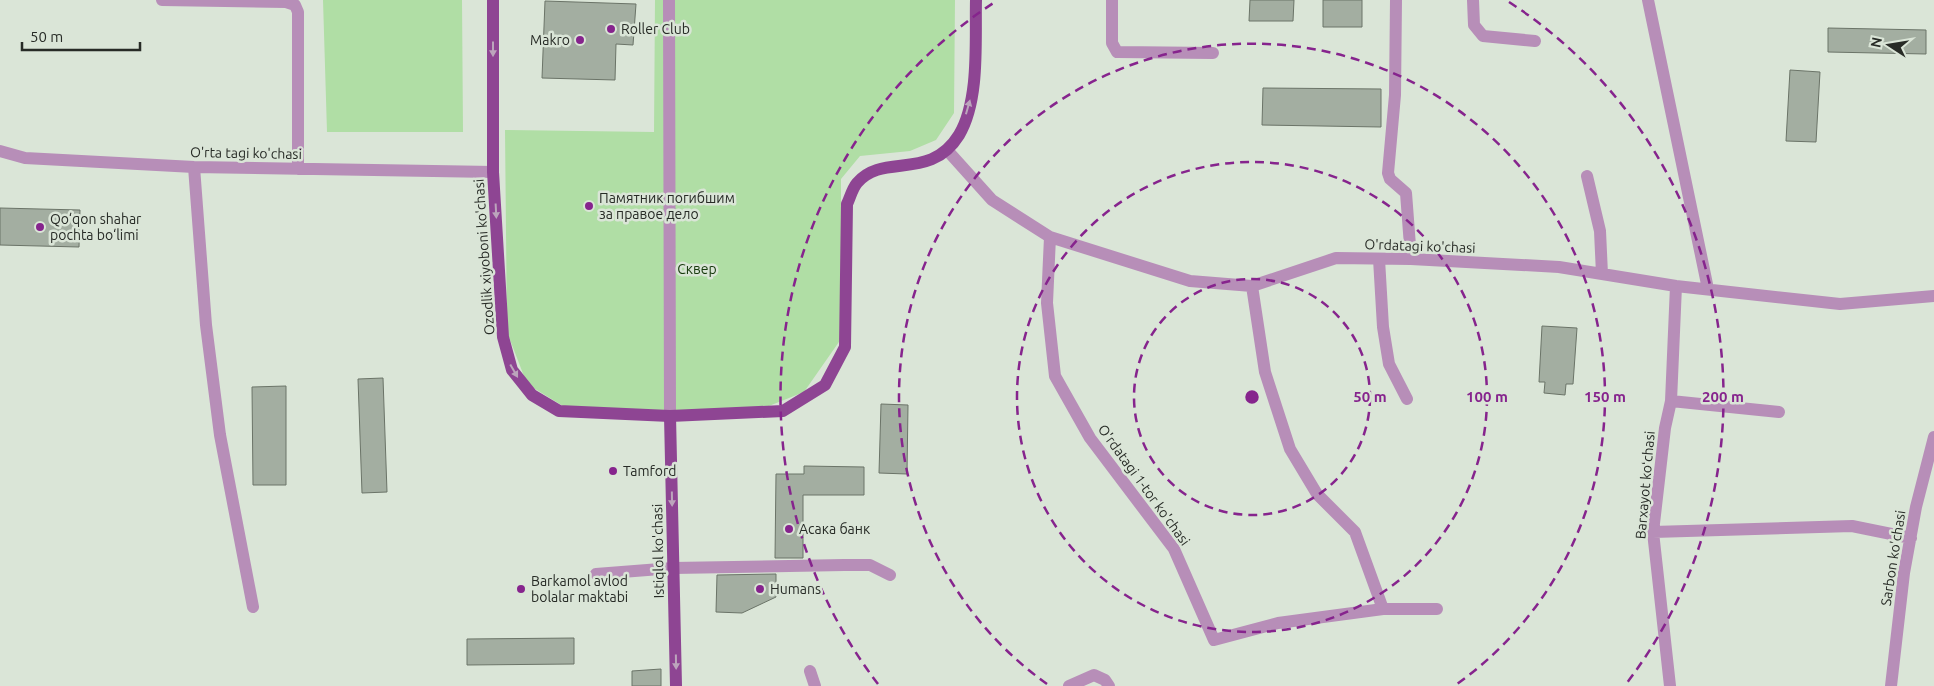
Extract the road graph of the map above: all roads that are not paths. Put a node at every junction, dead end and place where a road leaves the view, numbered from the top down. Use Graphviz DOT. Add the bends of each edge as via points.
graph roads {
  1 [pos="162,0"];
  2 [pos="494,0"];
  3 [pos="669,0"];
  4 [pos="976,0"];
  5 [pos="1112,0"];
  6 [pos="1396,0"];
  7 [pos="1473,0"];
  8 [pos="1648,0"];
  9 [pos="1535,41"];
  10 [pos="1214,53"];
  11 [pos="947,150"];
  12 [pos="0,151"];
  13 [pos="194,167"];
  14 [pos="298,169"];
  15 [pos="493,172"];
  16 [pos="1587,176"];
  17 [pos="1050,237"];
  18 [pos="1379,259"];
  19 [pos="1411,259"];
  20 [pos="1602,274"];
  21 [pos="1252,286"];
  22 [pos="1676,286"];
  23 [pos="1708,290"];
  24 [pos="1934,296"];
  25 [pos="1408,399"];
  26 [pos="1671,401"];
  27 [pos="1779,412"];
  28 [pos="670,416"];
  29 [pos="1934,437"];
  30 [pos="1653,532"];
  31 [pos="1911,538"];
  32 [pos="674,568"];
  33 [pos="596,574"];
  34 [pos="890,575"];
  35 [pos="253,607"];
  36 [pos="1383,609"];
  37 [pos="1437,609"];
  38 [pos="810,671"];
  39 [pos="676,686"];
  40 [pos="815,686"];
  41 [pos="1069,686"];
  42 [pos="1109,686"];
  43 [pos="1670,686"];
  44 [pos="1891,686"];
  1 -- 14 [label="street" via="286,2 295,5 298,12"];
  2 -- 15 [label="main road, Ozodlik xiyoboni ko'chasi, one-way"];
  3 -- 28 [label="street"];
  11 -- 4 [label="main road, Ozodlik xiyoboni ko'chasi, one-way" via="959,134 970,104"];
  5 -- 10 [label="street" via="1112,43 1118,52"];
  6 -- 19 [label="street" via="1395,95 1388,173 1390,179 1406,193"];
  7 -- 9 [label="street" via="1474,25 1483,36"];
  8 -- 23 [label="street"];
  11 -- 17 [label="street, O'rdatagi ko'chasi" via="992,200"];
  11 -- 28 [label="main road, Ozodlik xiyoboni ko'chasi" via="929,162 876,170 857,183 847,204 845,347 825,385 783,411"];
  12 -- 13 [label="street, O'rta tagi ko'chasi" via="26,158"];
  13 -- 14 [label="street, O'rta tagi ko'chasi"];
  13 -- 35 [label="street" via="206,326 220,435"];
  14 -- 15 [label="street, O'rta tagi ko'chasi"];
  15 -- 28 [label="main road, Ozodlik xiyoboni ko'chasi, one-way" via="503,337 512,370 532,395 560,411"];
  16 -- 20 [label="street" via="1600,232"];
  17 -- 21 [label="street, O'rdatagi ko'chasi" via="1190,281"];
  17 -- 36 [label="street, O'rdatagi 1-tor ko'chasi" via="1046,303 1055,376 1090,438 1174,549 1214,640 1278,623"];
  18 -- 19 [label="street, O'rdatagi ko'chasi"];
  18 -- 21 [label="street, O'rdatagi ko'chasi" via="1336,258"];
  18 -- 25 [label="street" via="1389,364"];
  19 -- 20 [label="street, O'rdatagi ko'chasi" via="1558,267"];
  20 -- 22 [label="street, O'rdatagi ko'chasi"];
  21 -- 36 [label="street" via="1264,372 1290,449 1316,494 1355,532"];
  22 -- 23 [label="street, O'rdatagi ko'chasi"];
  22 -- 26 [label="street, Barxayot koʻchasi"];
  23 -- 24 [label="street, O'rdatagi ko'chasi" via="1840,304"];
  26 -- 27 [label="street"];
  26 -- 30 [label="street, Barxayot koʻchasi"];
  28 -- 32 [label="main road, Istiqlol ko'chasi, one-way"];
  29 -- 31 [label="street, Sarbon ko'chasi"];
  30 -- 31 [label="street" via="1852,526"];
  30 -- 43 [label="street, Barxayot koʻchasi"];
  31 -- 44 [label="street, Sarbon ko'chasi"];
  32 -- 33 [label="street"];
  32 -- 34 [label="street" via="870,565"];
  32 -- 39 [label="main road, Istiqlol ko'chasi, one-way"];
  36 -- 37 [label="street, O'rdatagi 1-tor ko'chasi"];
  38 -- 40 [label="street"];
  41 -- 42 [label="street" via="1094,675"];
}
